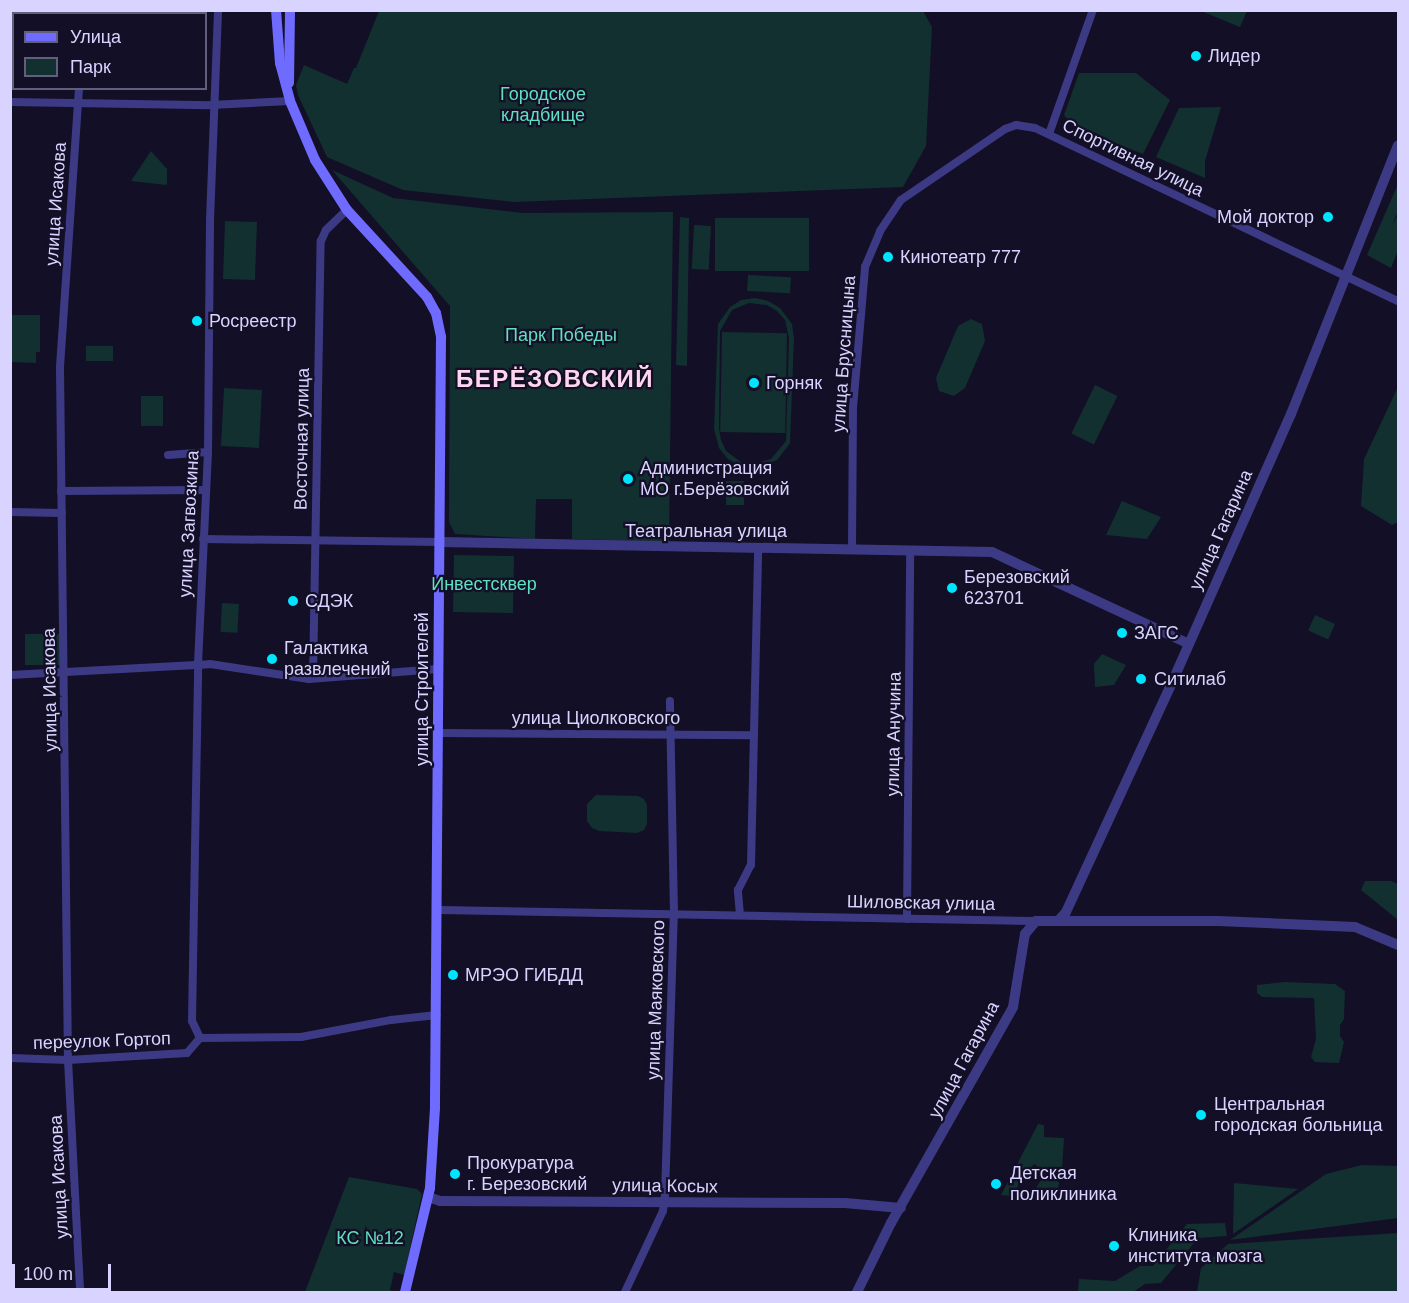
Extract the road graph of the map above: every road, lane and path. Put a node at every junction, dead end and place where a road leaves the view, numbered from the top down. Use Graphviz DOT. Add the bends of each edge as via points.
graph roads {
  1 [pos="218,10"];
  2 [pos="276,10"];
  3 [pos="290,10"];
  4 [pos="1093,10"];
  5 [pos="278,30"];
  6 [pos="291,32"];
  7 [pos="79,90"];
  8 [pos="289,98"];
  9 [pos="78,101"];
  10 [pos="10,102"];
  11 [pos="215,104"];
  12 [pos="1016,125"];
  13 [pos="1049,135"];
  14 [pos="1398,145"];
  15 [pos="347,210"];
  16 [pos="1347,274"];
  17 [pos="1398,301"];
  18 [pos="208,452"];
  19 [pos="168,455"];
  20 [pos="206,490"];
  21 [pos="61,491"];
  22 [pos="10,512"];
  23 [pos="62,513"];
  24 [pos="203,538"];
  25 [pos="315,540"];
  26 [pos="440,542"];
  27 [pos="758,547"];
  28 [pos="852,549"];
  29 [pos="910,550"];
  30 [pos="1189,644"];
  31 [pos="198,664"];
  32 [pos="438,669"];
  33 [pos="65,672"];
  34 [pos="10,675"];
  35 [pos="313,678"];
  36 [pos="670,701"];
  37 [pos="438,733"];
  38 [pos="669,733"];
  39 [pos="753,735"];
  40 [pos="439,910"];
  41 [pos="674,913"];
  42 [pos="740,915"];
  43 [pos="907,919"];
  44 [pos="1036,921"];
  45 [pos="1058,921"];
  46 [pos="1398,945"];
  47 [pos="438,1015"];
  48 [pos="200,1038"];
  49 [pos="10,1059"];
  50 [pos="68,1060"];
  51 [pos="428,1197"];
  52 [pos="665,1202"];
  53 [pos="901,1208"];
  54 [pos="80,1293"];
  55 [pos="405,1293"];
  56 [pos="625,1293"];
  57 [pos="857,1293"];
  1 -- 11 [label="street, улица Загвозкина"];
  2 -- 5 [label="main road, улица Строителей"];
  3 -- 6 [label="main road"];
  4 -- 13 [label="street"];
  5 -- 6 [label="main road" via="287,37"];
  5 -- 8 [label="main road, улица Строителей" via="280,63"];
  6 -- 8 [label="main road"];
  7 -- 9 [label="street, улица Исакова"];
  8 -- 11 [label="street"];
  8 -- 15 [label="main road, улица Строителей" via="320,169"];
  9 -- 10 [label="street"];
  9 -- 11 [label="street"];
  9 -- 21 [label="street, улица Исакова" via="60,368"];
  11 -- 18 [label="street, улица Загвозкина"];
  12 -- 13 [label="street, Спортивная улица"];
  12 -- 28 [label="street, улица Брусницына" via="994,134 901,200 880,231 865,267 853,408"];
  13 -- 16 [label="street, Спортивная улица"];
  14 -- 16 [label="street, улица Гагарина"];
  15 -- 25 [label="street, Восточная улица" via="326,230 321,241"];
  15 -- 26 [label="main road, улица Строителей" via="427,297 439,324"];
  16 -- 17 [label="street, Спортивная улица"];
  16 -- 30 [label="street, улица Гагарина" via="1291,414"];
  18 -- 19 [label="street"];
  18 -- 20 [label="street, улица Загвозкина"];
  20 -- 21 [label="street"];
  20 -- 24 [label="street, улица Загвозкина"];
  21 -- 23 [label="street, улица Исакова"];
  22 -- 23 [label="street"];
  23 -- 33 [label="street, улица Исакова"];
  24 -- 25 [label="street, Театральная улица"];
  24 -- 31 [label="street, улица Загвозкина"];
  25 -- 26 [label="street, Театральная улица"];
  25 -- 35 [label="street, Восточная улица"];
  26 -- 27 [label="street, Театральная улица"];
  26 -- 32 [label="main road, улица Строителей"];
  27 -- 28 [label="street, Театральная улица"];
  27 -- 39 [label="street"];
  28 -- 29 [label="street, Театральная улица"];
  29 -- 30 [label="street, Театральная улица" via="992,552"];
  29 -- 43 [label="street, улица Анучина"];
  30 -- 45 [label="street, улица Гагарина" via="1066,912"];
  31 -- 33 [label="street"];
  31 -- 35 [label="street"];
  31 -- 48 [label="street, улица Загвозкина" via="192,1021"];
  32 -- 35 [label="street"];
  32 -- 37 [label="main road, улица Строителей"];
  33 -- 34 [label="street"];
  33 -- 50 [label="street, улица Исакова"];
  36 -- 38 [label="street, улица Маяковского"];
  37 -- 38 [label="street, улица Циолковского"];
  37 -- 40 [label="main road, улица Строителей"];
  38 -- 39 [label="street, улица Циолковского"];
  38 -- 41 [label="street, улица Маяковского"];
  39 -- 42 [label="street" via="751,865 738,890"];
  40 -- 41 [label="street, Шиловская улица"];
  40 -- 47 [label="main road, улица Строителей"];
  41 -- 42 [label="street, Шиловская улица"];
  41 -- 52 [label="street, улица Маяковского"];
  42 -- 43 [label="street, Шиловская улица"];
  43 -- 44 [label="street, Шиловская улица"];
  44 -- 45 [label="street, Шиловская улица"];
  44 -- 53 [label="street, улица Гагарина" via="1025,934 1013,1007"];
  45 -- 46 [label="street, Шиловская улица" via="1218,921 1355,927"];
  47 -- 48 [label="street" via="301,1037"];
  47 -- 51 [label="main road, улица Строителей" via="434,1146"];
  48 -- 50 [label="street, переулок Гортоп" via="187,1053"];
  49 -- 50 [label="street, переулок Гортоп"];
  50 -- 54 [label="street, улица Исакова"];
  51 -- 52 [label="street, улица Косых" via="450,1201"];
  51 -- 55 [label="main road, улица Строителей"];
  52 -- 53 [label="street, улица Косых"];
  52 -- 56 [label="street, улица Маяковского"];
  53 -- 57 [label="street, улица Гагарина"];
}
